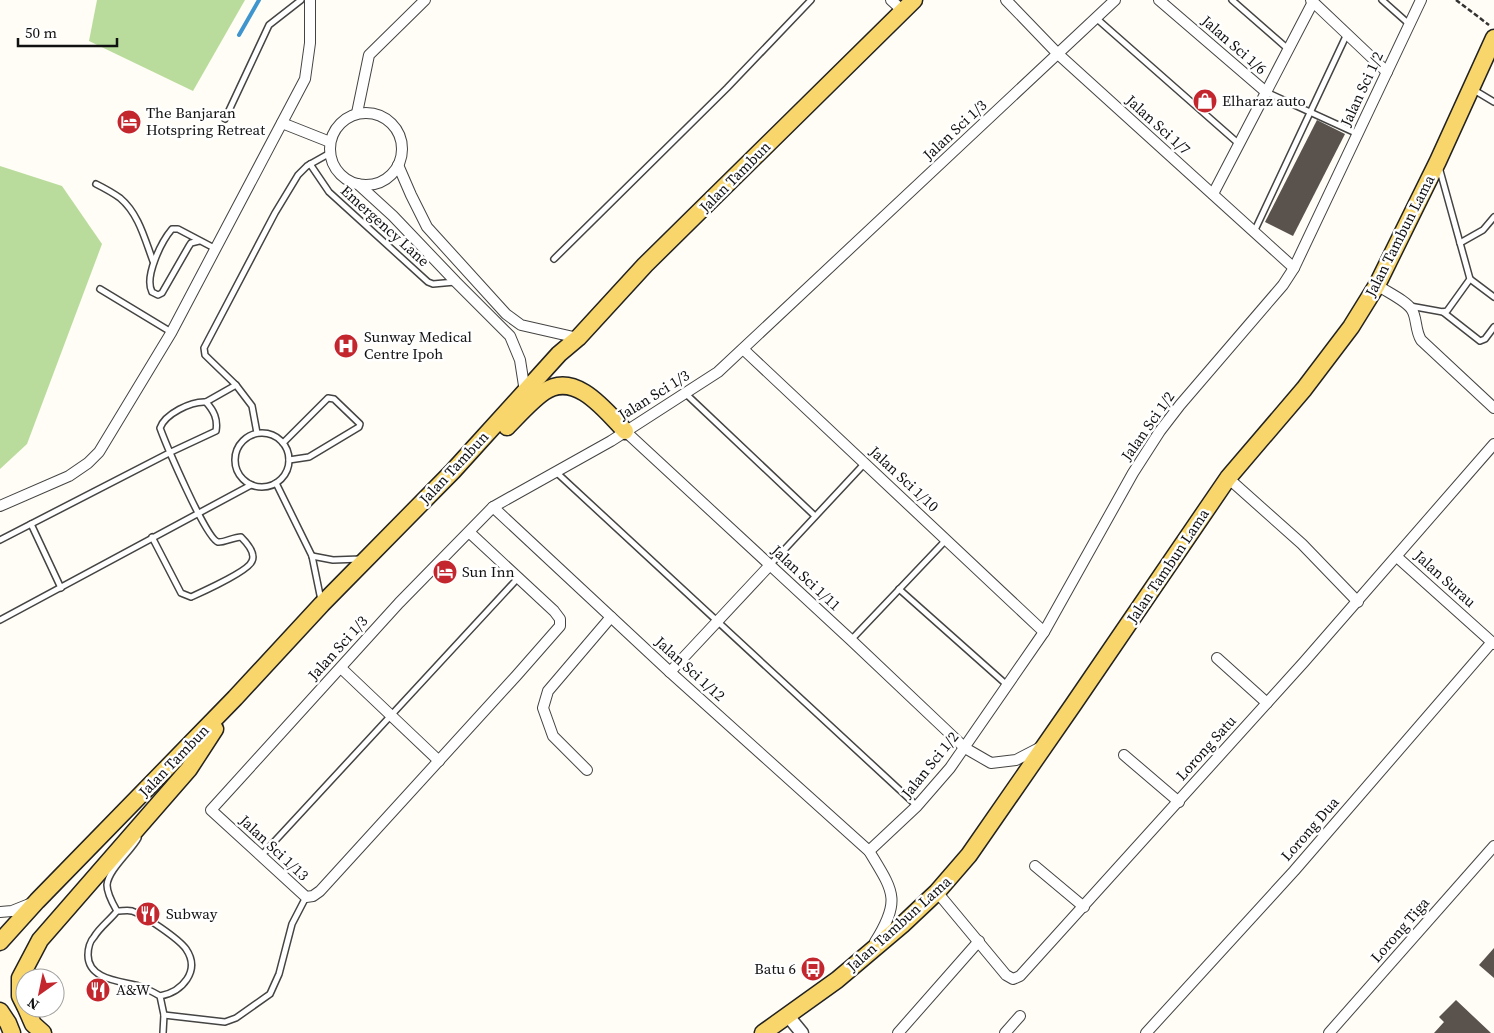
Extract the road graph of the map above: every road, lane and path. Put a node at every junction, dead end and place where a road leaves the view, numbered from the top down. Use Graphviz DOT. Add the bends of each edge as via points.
graph roads {
  1 [pos="301,0"];
  2 [pos="310,0"];
  3 [pos="426,0"];
  4 [pos="811,0"];
  5 [pos="891,0"];
  6 [pos="1006,0"];
  7 [pos="1115,0"];
  8 [pos="1159,0"];
  9 [pos="1232,0"];
  10 [pos="1382,0"];
  11 [pos="1421,0"];
  12 [pos="1456,0"];
  13 [pos="1312,1"];
  14 [pos="908,6"];
  15 [pos="1096,18"];
  16 [pos="1409,24"];
  17 [pos="1494,28"];
  18 [pos="1347,34"];
  19 [pos="1494,38"];
  20 [pos="1288,49"];
  21 [pos="1058,54"];
  22 [pos="1387,72"];
  23 [pos="1471,88"];
  24 [pos="1266,92"];
  25 [pos="1494,102"];
  26 [pos="1311,112"];
  27 [pos="357,114"];
  28 [pos="225,119"];
  29 [pos="282,123"];
  30 [pos="1358,134"];
  31 [pos="330,142"];
  32 [pos="1239,144"];
  33 [pos="330,153"];
  34 [pos="1438,161"];
  35 [pos="310,164"];
  36 [pos="398,164"];
  37 [pos="96,184"];
  38 [pos="358,184"];
  39 [pos="1213,194"];
  40 [pos="1494,217"];
  41 [pos="1254,232"];
  42 [pos="199,241"];
  43 [pos="1460,243"];
  44 [pos="216,249"];
  45 [pos="554,259"];
  46 [pos="154,261"];
  47 [pos="1294,268"];
  48 [pos="1470,279"];
  49 [pos="456,282"];
  50 [pos="1377,285"];
  51 [pos="100,289"];
  52 [pos="1494,297"];
  53 [pos="1408,306"];
  54 [pos="1444,312"];
  55 [pos="1494,327"];
  56 [pos="171,333"];
  57 [pos="578,338"];
  58 [pos="743,349"];
  59 [pos="236,385"];
  60 [pos="525,392"];
  61 [pos="685,393"];
  62 [pos="206,402"];
  63 [pos="1494,408"];
  64 [pos="625,431"];
  65 [pos="257,433"];
  66 [pos="282,442"];
  67 [pos="1494,444"];
  68 [pos="171,452"];
  69 [pos="289,460"];
  70 [pos="864,463"];
  71 [pos="453,470"];
  72 [pos="556,472"];
  73 [pos="1228,478"];
  74 [pos="276,483"];
  75 [pos="251,485"];
  76 [pos="0,506"];
  77 [pos="493,507"];
  78 [pos="198,513"];
  79 [pos="816,516"];
  80 [pos="31,524"];
  81 [pos="469,532"];
  82 [pos="152,537"];
  83 [pos="0,540"];
  84 [pos="946,540"];
  85 [pos="312,556"];
  86 [pos="1397,556"];
  87 [pos="366,559"];
  88 [pos="770,565"];
  89 [pos="519,578"];
  90 [pos="61,588"];
  91 [pos="899,589"];
  92 [pos="1358,602"];
  93 [pos="322,604"];
  94 [pos="611,617"];
  95 [pos="0,620"];
  96 [pos="718,621"];
  97 [pos="1044,632"];
  98 [pos="851,640"];
  99 [pos="1493,643"];
  100 [pos="1217,658"];
  101 [pos="341,668"];
  102 [pos="670,672"];
  103 [pos="1007,685"];
  104 [pos="235,698"];
  105 [pos="1267,703"];
  106 [pos="391,716"];
  107 [pos="1046,745"];
  108 [pos="965,748"];
  109 [pos="1124,754"];
  110 [pos="438,761"];
  111 [pos="587,770"];
  112 [pos="1178,802"];
  113 [pos="917,806"];
  114 [pos="211,810"];
  115 [pos="151,814"];
  116 [pos="1494,846"];
  117 [pos="869,851"];
  118 [pos="261,856"];
  119 [pos="1035,866"];
  120 [pos="937,892"];
  121 [pos="306,897"];
  122 [pos="37,901"];
  123 [pos="1084,907"];
  124 [pos="117,911"];
  125 [pos="0,912"];
  126 [pos="979,940"];
  127 [pos="0,942"];
  128 [pos="866,956"];
  129 [pos="25,968"];
  130 [pos="160,996"];
  131 [pos="0,1011"];
  132 [pos="164,1015"];
  133 [pos="788,1016"];
  134 [pos="1020,1016"];
  135 [pos="31,1018"];
  136 [pos="12,1033"];
  137 [pos="43,1033"];
  138 [pos="163,1033"];
  139 [pos="763,1033"];
  140 [pos="802,1033"];
  141 [pos="898,1033"];
  142 [pos="1005,1033"];
  143 [pos="1146,1033"];
  144 [pos="1329,1033"];
  1 -- 28 [label="lane" via="269,25"];
  2 -- 29 [label="street" via="310,43 305,79"];
  3 -- 27 [label="street" via="369,55"];
  4 -- 45 [label="lane"];
  5 -- 14 [label="street"];
  6 -- 21 [label="street, Jalan Sci 1/7"];
  7 -- 15 [label="street, Jalan Sci 1/3"];
  8 -- 24 [label="street, Jalan Sci 1/6"];
  9 -- 20 [label="lane"];
  10 -- 16 [label="lane"];
  11 -- 16 [label="street, Jalan Sci 1/2"];
  12 -- 17 [label="path"];
  13 -- 18 [label="street"];
  13 -- 20 [label="street"];
  14 -- 57 [label="main road, Jalan Tambun" via="639,272"];
  15 -- 21 [label="street, Jalan Sci 1/3"];
  15 -- 32 [label="lane"];
  16 -- 22 [label="street, Jalan Sci 1/2"];
  18 -- 22 [label="street"];
  18 -- 26 [label="lane"];
  19 -- 23 [label="main road, Jalan Tambun Lama"];
  20 -- 24 [label="street"];
  21 -- 39 [label="street, Jalan Sci 1/7"];
  21 -- 58 [label="street, Jalan Sci 1/3"];
  22 -- 30 [label="street, Jalan Sci 1/2"];
  23 -- 25 [label="lane"];
  23 -- 34 [label="main road, Jalan Tambun Lama"];
  24 -- 26 [label="lane"];
  24 -- 32 [label="street"];
  26 -- 30 [label="lane"];
  26 -- 41 [label="lane"];
  27 -- 31 [label="street" via="340,124"];
  27 -- 36 [label="street" via="380,115 390,122 402,142"];
  29 -- 31 [label="street"];
  29 -- 44 [label="street"];
  30 -- 47 [label="street, Jalan Sci 1/2"];
  31 -- 33 [label="street"];
  32 -- 39 [label="street"];
  33 -- 35 [label="lane"];
  33 -- 38 [label="street" via="340,173"];
  34 -- 43 [label="lane"];
  34 -- 50 [label="main road, Jalan Tambun Lama"];
  35 -- 49 [label="lane, Emergency Lane" via="329,192 428,282"];
  35 -- 59 [label="lane" via="298,175 279,206 204,348 205,355"];
  36 -- 38 [label="street" via="382,181"];
  36 -- 57 [label="street" via="427,227 506,314 522,325"];
  37 -- 46 [label="lane" via="120,198 130,209"];
  38 -- 49 [label="street"];
  39 -- 41 [label="street, Jalan Sci 1/7"];
  40 -- 43 [label="lane" via="1483,230"];
  41 -- 47 [label="street, Jalan Sci 1/7"];
  42 -- 44 [label="lane"];
  42 -- 46 [label="lane" via="178,229 172,230"];
  42 -- 46 [label="lane" via="189,246 165,290 158,295 150,287"];
  43 -- 48 [label="lane"];
  44 -- 56 [label="street"];
  47 -- 97 [label="street, Jalan Sci 1/2" via="1160,431"];
  48 -- 52 [label="lane"];
  48 -- 54 [label="lane"];
  49 -- 60 [label="street" via="510,336 520,360"];
  50 -- 53 [label="street"];
  50 -- 73 [label="main road, Jalan Tambun Lama" via="1351,327 1304,389"];
  51 -- 56 [label="lane"];
  53 -- 54 [label="lane"];
  53 -- 63 [label="street" via="1421,340"];
  54 -- 55 [label="lane" via="1480,341"];
  56 -- 76 [label="street" via="99,452 69,476"];
  57 -- 60 [label="main road, Jalan Tambun"];
  58 -- 61 [label="street, Jalan Sci 1/3" via="718,372"];
  58 -- 70 [label="street, Jalan Sci 1/10"];
  59 -- 62 [label="lane"];
  59 -- 65 [label="lane" via="253,409"];
  60 -- 71 [label="main road, Jalan Tambun"];
  61 -- 64 [label="street, Jalan Sci 1/3"];
  61 -- 79 [label="lane"];
  62 -- 68 [label="lane" via="218,422 216,431"];
  62 -- 68 [label="lane" via="172,413 162,421 160,428"];
  64 -- 71 [label="main road" via="580,389 560,386 546,390 490,443"];
  64 -- 72 [label="street, Jalan Sci 1/3"];
  64 -- 88 [label="street, Jalan Sci 1/11"];
  65 -- 66 [label="lane" via="272,435"];
  65 -- 75 [label="lane" via="242,441 234,458 240,477"];
  66 -- 69 [label="lane"];
  66 -- 69 [label="lane" via="328,398 334,399 360,424 308,457"];
  67 -- 86 [label="street, Lorong Satu"];
  68 -- 78 [label="lane"];
  68 -- 80 [label="lane"];
  69 -- 74 [label="lane" via="285,473"];
  70 -- 79 [label="lane"];
  70 -- 84 [label="street, Jalan Sci 1/10"];
  71 -- 87 [label="main road, Jalan Tambun"];
  72 -- 77 [label="street, Jalan Sci 1/3"];
  72 -- 96 [label="lane"];
  73 -- 92 [label="street" via="1302,544"];
  73 -- 107 [label="main road, Jalan Tambun Lama"];
  74 -- 75 [label="lane" via="264,487"];
  74 -- 85 [label="lane"];
  75 -- 78 [label="lane"];
  77 -- 81 [label="street, Jalan Sci 1/3"];
  77 -- 94 [label="street, Jalan Sci 1/12"];
  78 -- 82 [label="lane"];
  78 -- 82 [label="lane" via="210,536 217,542 241,537 247,542 253,557 249,565 190,598 180,593"];
  79 -- 88 [label="lane"];
  80 -- 83 [label="lane"];
  80 -- 90 [label="lane"];
  81 -- 89 [label="street"];
  81 -- 101 [label="street, Jalan Sci 1/3"];
  82 -- 90 [label="lane"];
  84 -- 91 [label="lane"];
  84 -- 97 [label="street, Jalan Sci 1/10"];
  85 -- 87 [label="lane" via="333,560"];
  85 -- 93 [label="lane"];
  86 -- 92 [label="street, Lorong Satu"];
  86 -- 99 [label="street, Jalan Surau"];
  87 -- 93 [label="main road, Jalan Tambun"];
  88 -- 96 [label="street"];
  88 -- 98 [label="street, Jalan Sci 1/11"];
  89 -- 106 [label="lane"];
  89 -- 110 [label="street" via="554,611 560,619 560,626"];
  90 -- 95 [label="lane"];
  91 -- 98 [label="lane"];
  91 -- 103 [label="lane"];
  92 -- 105 [label="street, Lorong Satu"];
  93 -- 104 [label="main road, Jalan Tambun"];
  94 -- 102 [label="street, Jalan Sci 1/12"];
  94 -- 111 [label="street" via="548,691 543,708 553,736"];
  96 -- 102 [label="street"];
  96 -- 113 [label="lane"];
  97 -- 103 [label="street, Jalan Sci 1/2"];
  98 -- 108 [label="street, Jalan Sci 1/11"];
  99 -- 143 [label="street, Lorong Dua" via="1294,871"];
  100 -- 105 [label="street"];
  101 -- 106 [label="street"];
  101 -- 114 [label="street, Jalan Sci 1/3"];
  102 -- 117 [label="street, Jalan Sci 1/12"];
  103 -- 108 [label="street, Jalan Sci 1/2"];
  104 -- 115 [label="main road" via="189,769"];
  104 -- 122 [label="main road, Jalan Tambun"];
  105 -- 112 [label="street, Lorong Satu"];
  106 -- 110 [label="street"];
  106 -- 118 [label="lane"];
  107 -- 108 [label="street, Jalan Sci 1/11" via="1016,760 991,763"];
  107 -- 120 [label="main road, Jalan Tambun Lama" via="969,854"];
  108 -- 113 [label="street, Jalan Sci 1/2"];
  109 -- 112 [label="street"];
  110 -- 121 [label="street, Jalan Sci 1/13" via="320,891"];
  112 -- 123 [label="street, Lorong Satu"];
  113 -- 117 [label="street, Jalan Sci 1/2"];
  114 -- 118 [label="street, Jalan Sci 1/13"];
  115 -- 124 [label="lane" via="107,885"];
  115 -- 129 [label="main road" via="40,940"];
  116 -- 144 [label="street, Lorong Tiga"];
  117 -- 128 [label="street, Jalan Sci 1/12" via="888,883 892,904 888,920"];
  118 -- 121 [label="street, Jalan Sci 1/13"];
  119 -- 123 [label="street"];
  120 -- 126 [label="street, Lorong Satu"];
  120 -- 128 [label="main road, Jalan Tambun Lama"];
  121 -- 132 [label="lane" via="292,924 270,994 225,1022"];
  122 -- 125 [label="street"];
  122 -- 127 [label="main road, Jalan Tambun"];
  123 -- 126 [label="street, Lorong Satu" via="1017,978 1009,978"];
  124 -- 130 [label="lane" via="92,938 88,950 91,967 104,977"];
  124 -- 130 [label="lane" via="132,911 186,948 190,960 187,979 173,993"];
  126 -- 141 [label="street"];
  128 -- 133 [label="main road, Jalan Tambun Lama"];
  130 -- 132 [label="lane"];
  131 -- 136 [label="main road"];
  132 -- 138 [label="lane"];
  133 -- 139 [label="main road, Jalan Tambun Lama"];
  133 -- 140 [label="street"];
  134 -- 142 [label="street"];
  135 -- 137 [label="main road"];
}
